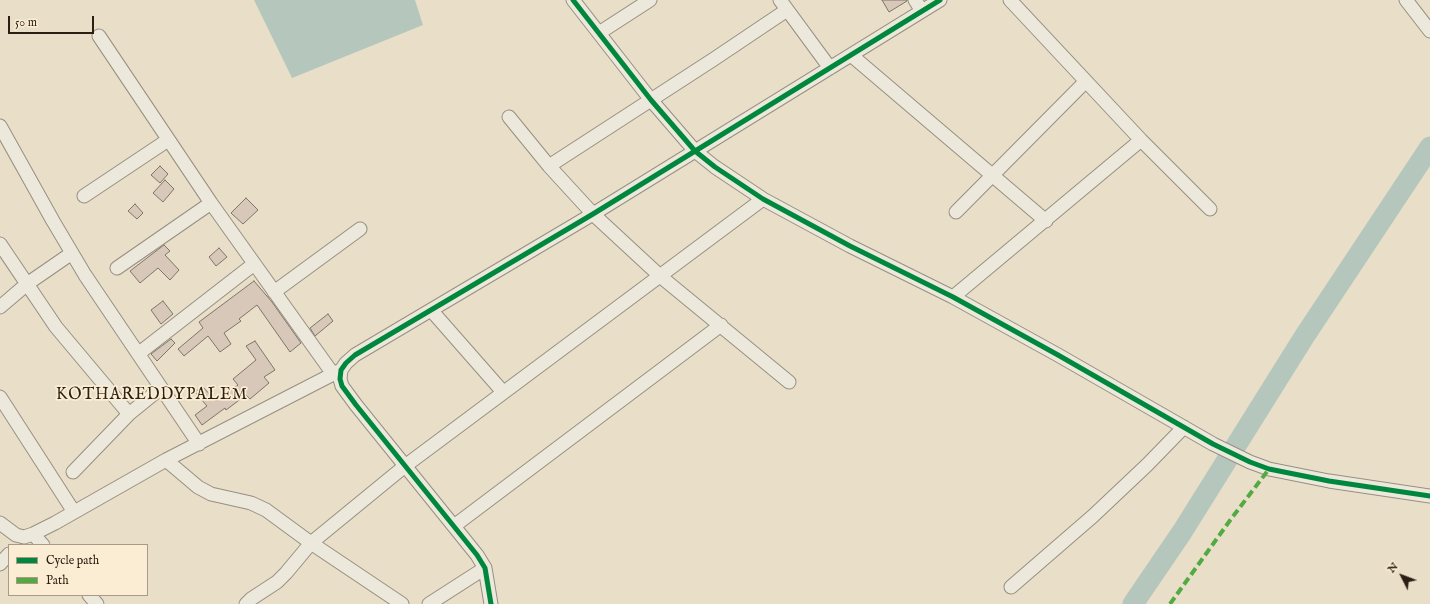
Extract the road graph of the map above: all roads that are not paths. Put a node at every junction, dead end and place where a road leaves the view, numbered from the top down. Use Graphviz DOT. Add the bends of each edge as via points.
graph roads {
  1 [pos="573,0"];
  2 [pos="650,0"];
  3 [pos="915,0"];
  4 [pos="940,0"];
  5 [pos="1010,0"];
  6 [pos="1406,0"];
  7 [pos="783,5"];
  8 [pos="922,11"];
  9 [pos="1430,32"];
  10 [pos="598,33"];
  11 [pos="99,36"];
  12 [pos="851,55"];
  13 [pos="830,68"];
  14 [pos="1086,81"];
  15 [pos="651,100"];
  16 [pos="509,117"];
  17 [pos="0,126"];
  18 [pos="168,140"];
  19 [pos="1141,140"];
  20 [pos="695,151"];
  21 [pos="549,166"];
  22 [pos="993,174"];
  23 [pos="84,196"];
  24 [pos="763,199"];
  25 [pos="211,203"];
  26 [pos="1210,209"];
  27 [pos="956,212"];
  28 [pos="593,214"];
  29 [pos="1046,221"];
  30 [pos="360,229"];
  31 [pos="0,244"];
  32 [pos="72,253"];
  33 [pos="254,264"];
  34 [pos="117,268"];
  35 [pos="660,276"];
  36 [pos="27,284"];
  37 [pos="274,292"];
  38 [pos="953,297"];
  39 [pos="0,307"];
  40 [pos="431,310"];
  41 [pos="721,325"];
  42 [pos="138,354"];
  43 [pos="337,372"];
  44 [pos="789,382"];
  45 [pos="161,388"];
  46 [pos="503,392"];
  47 [pos="0,397"];
  48 [pos="129,414"];
  49 [pos="1184,427"];
  50 [pos="199,444"];
  51 [pos="166,460"];
  52 [pos="405,466"];
  53 [pos="73,472"];
  54 [pos="1430,496"];
  55 [pos="74,512"];
  56 [pos="0,523"];
  57 [pos="454,526"];
  58 [pos="24,539"];
  59 [pos="311,543"];
  60 [pos="40,544"];
  61 [pos="8,555"];
  62 [pos="0,564"];
  63 [pos="485,568"];
  64 [pos="1011,587"];
  65 [pos="90,596"];
  66 [pos="97,604"];
  67 [pos="246,604"];
  68 [pos="402,604"];
  69 [pos="429,604"];
  70 [pos="491,604"];
  1 -- 10 [label="street"];
  2 -- 10 [label="street"];
  3 -- 8 [label="street"];
  4 -- 8 [label="street"];
  5 -- 14 [label="street"];
  6 -- 9 [label="street"];
  7 -- 13 [label="street"];
  7 -- 15 [label="street"];
  8 -- 12 [label="street"];
  10 -- 15 [label="street"];
  11 -- 18 [label="street"];
  12 -- 13 [label="street"];
  12 -- 22 [label="street"];
  13 -- 20 [label="street"];
  14 -- 19 [label="street"];
  14 -- 22 [label="street"];
  15 -- 20 [label="street"];
  15 -- 21 [label="street"];
  16 -- 21 [label="street"];
  17 -- 32 [label="street"];
  18 -- 23 [label="street"];
  18 -- 25 [label="street"];
  19 -- 26 [label="street"];
  19 -- 29 [label="street"];
  20 -- 24 [label="street"];
  20 -- 28 [label="street"];
  21 -- 28 [label="street"];
  22 -- 27 [label="street"];
  22 -- 29 [label="street"];
  24 -- 35 [label="street"];
  24 -- 38 [label="street"];
  25 -- 33 [label="street"];
  25 -- 34 [label="street"];
  28 -- 35 [label="street"];
  28 -- 40 [label="street"];
  29 -- 38 [label="street"];
  30 -- 37 [label="street"];
  31 -- 36 [label="street"];
  32 -- 36 [label="street"];
  32 -- 42 [label="street"];
  33 -- 37 [label="street"];
  33 -- 42 [label="street"];
  35 -- 41 [label="street"];
  35 -- 46 [label="street"];
  36 -- 39 [label="street"];
  36 -- 48 [label="street" via="56,327"];
  37 -- 43 [label="street"];
  38 -- 49 [label="street"];
  40 -- 43 [label="street" via="355,355"];
  40 -- 46 [label="street"];
  41 -- 44 [label="street"];
  41 -- 57 [label="street"];
  42 -- 45 [label="street"];
  43 -- 50 [label="street"];
  43 -- 52 [label="street" via="342,386"];
  45 -- 48 [label="street"];
  45 -- 50 [label="street"];
  46 -- 52 [label="street"];
  47 -- 55 [label="street"];
  48 -- 53 [label="street"];
  49 -- 54 [label="street" via="1213,444 1269,469"];
  49 -- 64 [label="street" via="1093,516"];
  50 -- 51 [label="street"];
  51 -- 55 [label="street"];
  51 -- 59 [label="street" via="198,487 211,494 251,503 266,510"];
  52 -- 57 [label="street"];
  52 -- 59 [label="street"];
  55 -- 58 [label="street"];
  56 -- 58 [label="street"];
  57 -- 63 [label="street"];
  58 -- 60 [label="street"];
  59 -- 67 [label="street" via="277,582"];
  59 -- 68 [label="street"];
  61 -- 62 [label="street"];
  63 -- 69 [label="street"];
  63 -- 70 [label="street"];
  65 -- 66 [label="street"];
}
